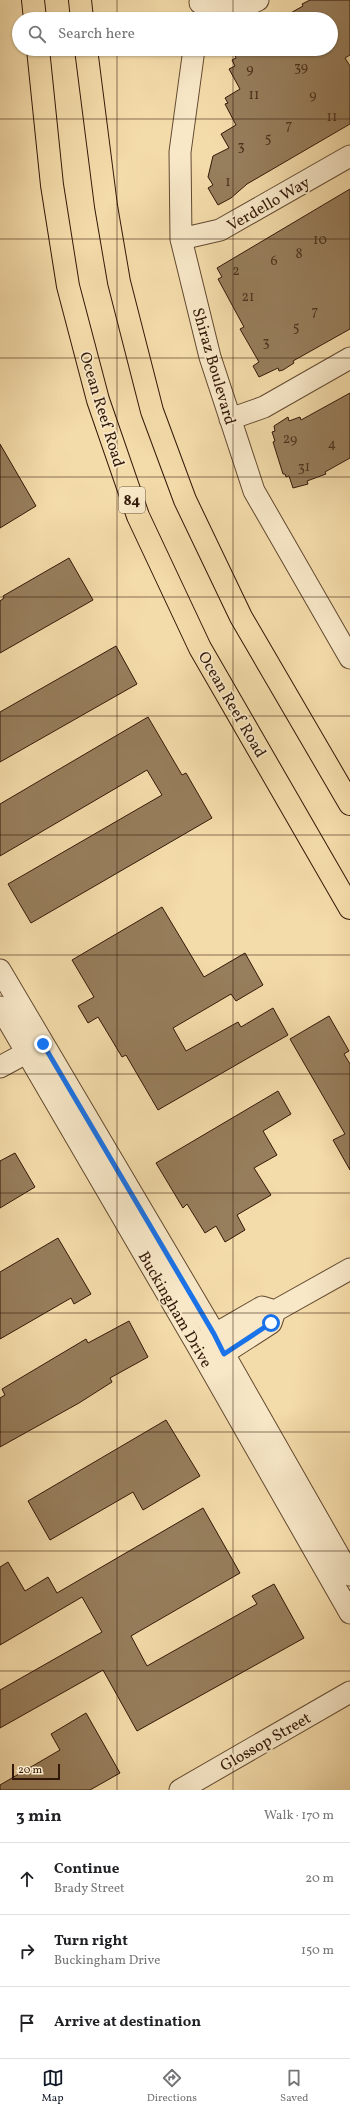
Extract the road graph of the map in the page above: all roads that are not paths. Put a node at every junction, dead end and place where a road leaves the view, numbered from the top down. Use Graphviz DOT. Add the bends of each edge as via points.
graph roads {
  1 [pos="33,0"];
  2 [pos="80,0"];
  3 [pos="258,0"];
  4 [pos="199,7"];
  5 [pos="34,12"];
  6 [pos="81,12"];
  7 [pos="39,56"];
  8 [pos="87,56"];
  9 [pos="193,56"];
  10 [pos="350,156"];
  11 [pos="181,239"];
  12 [pos="350,358"];
  13 [pos="230,419"];
  14 [pos="350,658"];
  15 [pos="350,804"];
  16 [pos="350,908"];
  17 [pos="0,970"];
  18 [pos="0,1007"];
  19 [pos="35,1049"];
  20 [pos="0,1067"];
  21 [pos="350,1269"];
  22 [pos="275,1311"];
  23 [pos="214,1334"];
  24 [pos="197,1345"];
  25 [pos="216,1359"];
  26 [pos="350,1575"];
  27 [pos="350,1613"];
  28 [pos="350,1692"];
  29 [pos="180,1790"];
  1 -- 5 [label="main road"];
  2 -- 6 [label="main road"];
  3 -- 4 [label="street" via="248,5"];
  7 -- 16 [label="main road, Ocean Reef Road / 84" via="52,184 68,288 98,400 138,516 200,648"];
  8 -- 15 [label="main road" via="106,206 119,282 152,411 185,500 241,617"];
  9 -- 11 [label="street, Shiraz Boulevard" via="180,152"];
  10 -- 11 [label="street, Verdello Way" via="220,230"];
  11 -- 13 [label="street, Shiraz Boulevard" via="210,357"];
  12 -- 13 [label="street" via="264,407"];
  13 -- 14 [label="street, Shiraz Boulevard" via="254,491"];
  17 -- 19 [label="street, Buckingham Drive"];
  18 -- 19 [label="street, Buckingham Drive"];
  19 -- 20 [label="street"];
  19 -- 23 [label="street, Buckingham Drive"];
  19 -- 24 [label="street, Buckingham Drive"];
  21 -- 22 [label="street"];
  22 -- 23 [label="street" via="262,1307"];
  22 -- 25 [label="street" via="271,1323"];
  23 -- 24 [label="street"];
  23 -- 25 [label="street, Buckingham Drive"];
  24 -- 25 [label="street, Buckingham Drive"];
  25 -- 26 [label="street, Buckingham Drive"];
  25 -- 27 [label="street, Buckingham Drive"];
  28 -- 29 [label="street, Glossop Street"];
}
